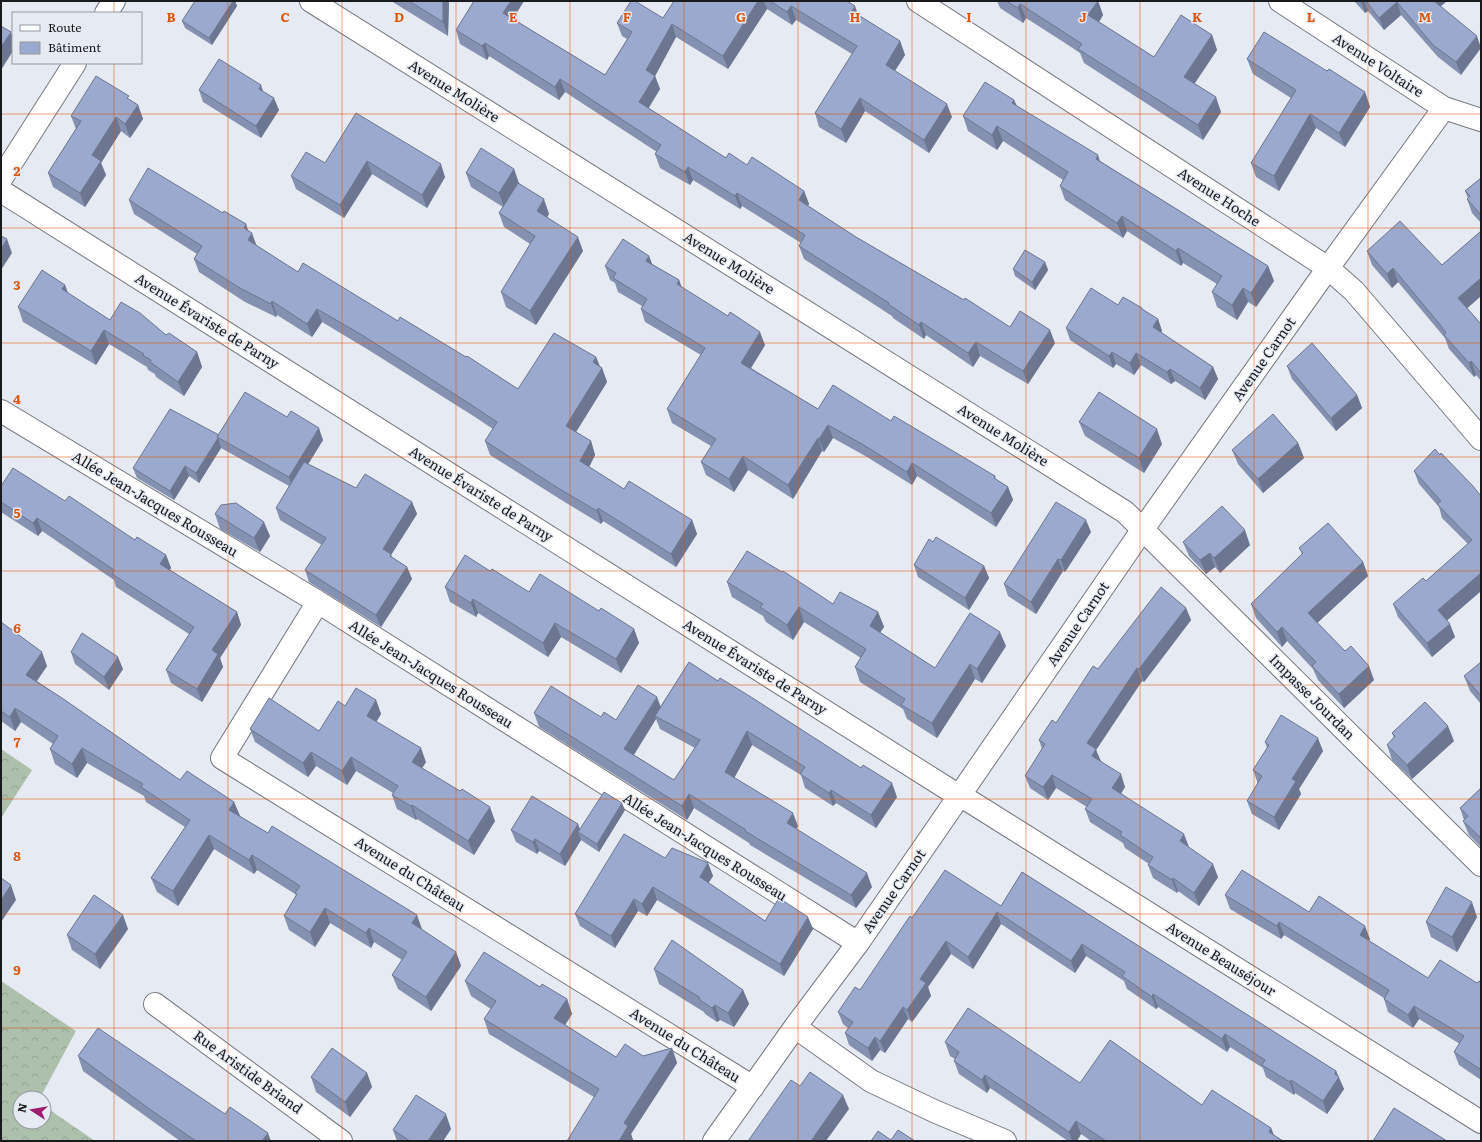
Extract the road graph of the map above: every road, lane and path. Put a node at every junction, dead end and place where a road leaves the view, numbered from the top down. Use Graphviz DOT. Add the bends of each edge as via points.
graph roads {
  1 [pos="114,1"];
  2 [pos="311,1"];
  3 [pos="918,1"];
  4 [pos="1280,1"];
  5 [pos="107,12"];
  6 [pos="74,64"];
  7 [pos="1444,108"];
  8 [pos="1481,120"];
  9 [pos="1,179"];
  10 [pos="1,191"];
  11 [pos="1328,268"];
  12 [pos="1,411"];
  13 [pos="1481,439"];
  14 [pos="1143,529"];
  15 [pos="318,602"];
  16 [pos="961,796"];
  17 [pos="1481,865"];
  18 [pos="858,943"];
  19 [pos="155,1004"];
  20 [pos="795,1027"];
  21 [pos="753,1086"];
  22 [pos="1481,1122"];
  23 [pos="341,1141"];
  24 [pos="714,1141"];
  25 [pos="1006,1141"];
  1 -- 5 [label="street"];
  2 -- 14 [label="street, Avenue Molière" via="1125,512"];
  3 -- 11 [label="street, Avenue Hoche"];
  4 -- 7 [label="street, Avenue Voltaire"];
  6 -- 9 [label="street"];
  7 -- 8 [label="street, Avenue Voltaire"];
  7 -- 11 [label="street, Avenue Carnot"];
  10 -- 16 [label="street, Avenue Évariste de Parny"];
  11 -- 13 [label="street, Avenue Hoche" via="1354,291"];
  11 -- 14 [label="street, Avenue Carnot"];
  12 -- 15 [label="street, Allée Jean-Jacques Rousseau"];
  14 -- 16 [label="street, Avenue Carnot"];
  14 -- 17 [label="street, Impasse Jourdan"];
  15 -- 18 [label="street, Allée Jean-Jacques Rousseau"];
  15 -- 21 [label="street, Avenue du Château" via="222,758"];
  16 -- 18 [label="street, Avenue Carnot"];
  16 -- 22 [label="street, Avenue Beauséjour"];
  18 -- 20 [label="street, Avenue Carnot"];
  19 -- 23 [label="street, Rue Aristide Briand"];
  20 -- 21 [label="street, Avenue Carnot"];
  20 -- 25 [label="street" via="871,1081"];
  21 -- 24 [label="street, Avenue Carnot"];
}
